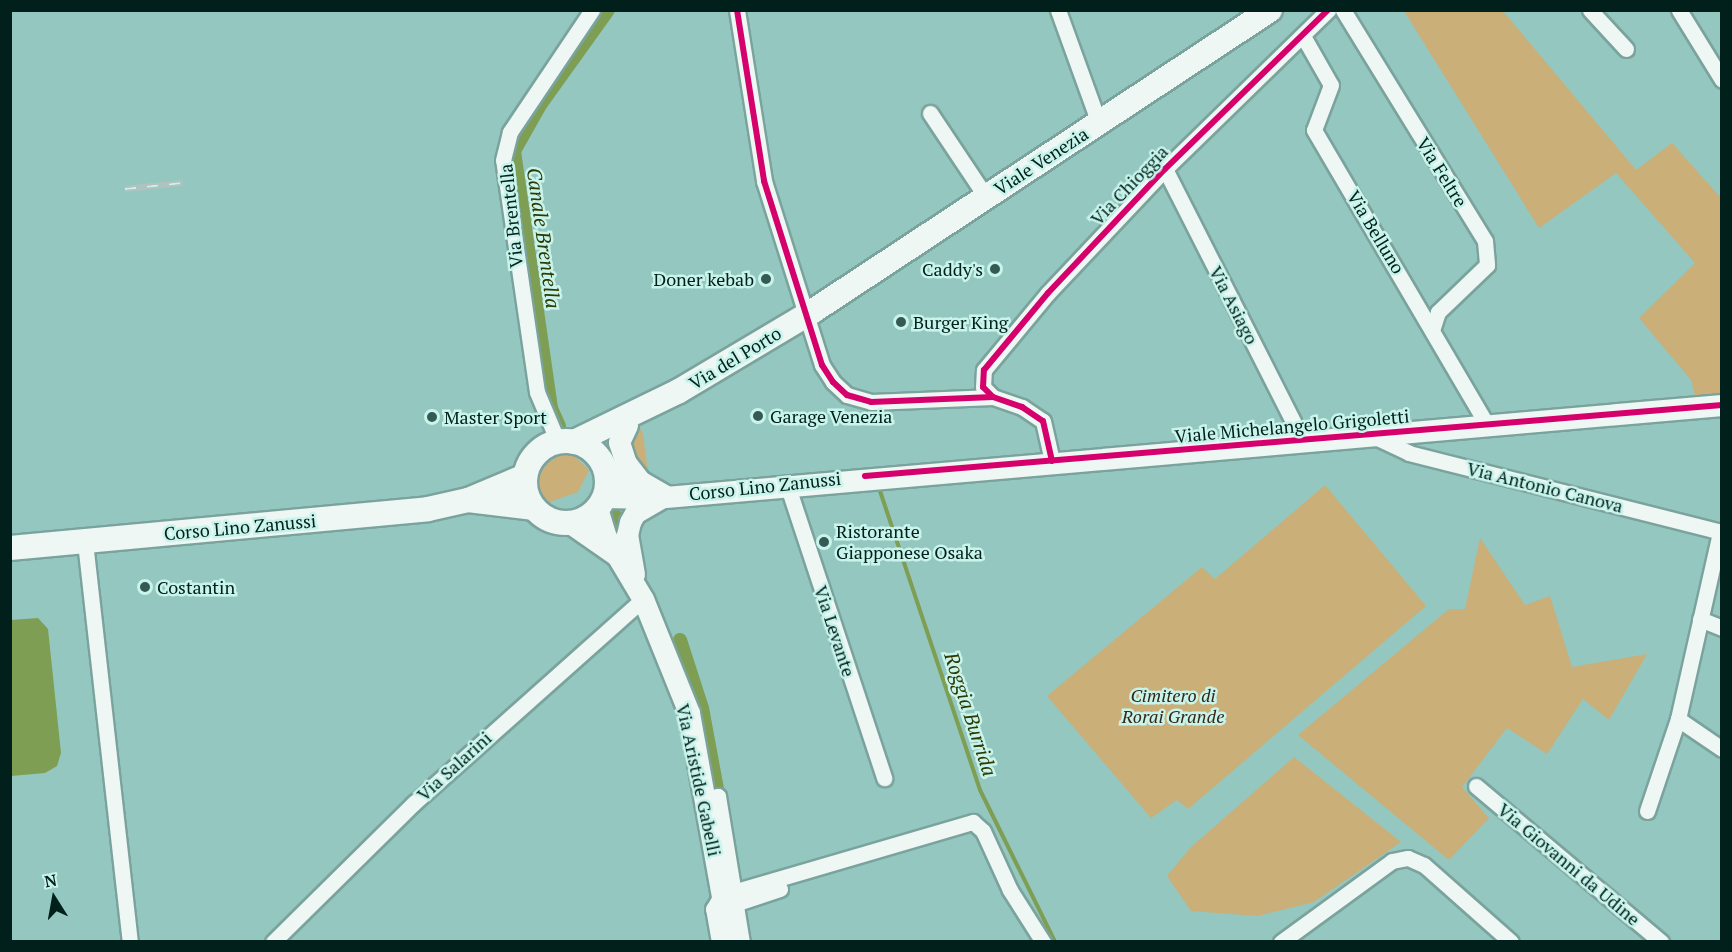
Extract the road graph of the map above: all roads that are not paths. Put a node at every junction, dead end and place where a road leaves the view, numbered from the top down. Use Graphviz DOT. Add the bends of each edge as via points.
graph roads {
  1 [pos="592,10"];
  2 [pos="737,10"];
  3 [pos="1058,10"];
  4 [pos="1270,10"];
  5 [pos="1328,10"];
  6 [pos="1343,10"];
  7 [pos="1590,10"];
  8 [pos="1679,10"];
  9 [pos="1303,36"];
  10 [pos="1626,50"];
  11 [pos="1722,80"];
  12 [pos="930,113"];
  13 [pos="1099,123"];
  14 [pos="1165,169"];
  15 [pos="986,197"];
  16 [pos="810,313"];
  17 [pos="1434,327"];
  18 [pos="993,397"];
  19 [pos="656,402"];
  20 [pos="1722,405"];
  21 [pos="627,425"];
  22 [pos="1487,425"];
  23 [pos="1371,435"];
  24 [pos="1303,441"];
  25 [pos="566,442"];
  26 [pos="1052,461"];
  27 [pos="603,467"];
  28 [pos="525,476"];
  29 [pos="865,476"];
  30 [pos="787,484"];
  31 [pos="666,496"];
  32 [pos="468,500"];
  33 [pos="601,502"];
  34 [pos="533,508"];
  35 [pos="570,523"];
  36 [pos="1721,532"];
  37 [pos="85,542"];
  38 [pos="10,548"];
  39 [pos="616,555"];
  40 [pos="641,594"];
  41 [pos="1700,619"];
  42 [pos="1722,628"];
  43 [pos="1678,719"];
  44 [pos="1722,750"];
  45 [pos="884,778"];
  46 [pos="1476,786"];
  47 [pos="1647,811"];
  48 [pos="729,900"];
  49 [pos="130,942"];
  50 [pos="273,942"];
  51 [pos="719,942"];
  52 [pos="730,942"];
  53 [pos="742,942"];
  54 [pos="1043,942"];
  55 [pos="1281,942"];
  56 [pos="1511,942"];
  57 [pos="1661,942"];
  1 -- 25 [label="street, Via Brentella" via="510,132 503,160 537,392"];
  2 -- 16 [label="street" via="764,181"];
  3 -- 13 [label="street"];
  4 -- 13 [label="main road, Viale Venezia"];
  5 -- 9 [label="street, Via Chioggia"];
  6 -- 17 [label="street, Via Feltre" via="1485,241 1487,265 1438,312"];
  7 -- 10 [label="street"];
  8 -- 11 [label="street"];
  9 -- 14 [label="street, Via Chioggia"];
  9 -- 17 [label="street, Via Belluno" via="1331,85 1314,130"];
  12 -- 15 [label="street"];
  13 -- 15 [label="main road, Viale Venezia"];
  14 -- 18 [label="street, Via Chioggia" via="1048,292 984,370 983,387"];
  14 -- 24 [label="street, Via Asiago"];
  15 -- 16 [label="main road, Viale Venezia"];
  16 -- 18 [label="street" via="822,365 847,395 871,402"];
  16 -- 19 [label="main road, Via del Porto"];
  17 -- 22 [label="street, Via Belluno"];
  18 -- 26 [label="street" via="1043,421"];
  19 -- 21 [label="main road, Via del Porto"];
  19 -- 25 [label="main road, Via del Porto"];
  20 -- 22 [label="main road, Viale Michelangelo Grigoletti"];
  21 -- 27 [label="main road, Via del Porto"];
  21 -- 31 [label="main road" via="620,442 626,463 640,481"];
  22 -- 23 [label="main road, Viale Michelangelo Grigoletti"];
  23 -- 24 [label="main road, Viale Michelangelo Grigoletti"];
  23 -- 36 [label="street, Via Antonio Canova" via="1409,453"];
  24 -- 26 [label="main road, Viale Michelangelo Grigoletti"];
  25 -- 27 [label="main road"];
  25 -- 28 [label="main road" via="539,451"];
  26 -- 29 [label="main road, Viale Michelangelo Grigoletti"];
  27 -- 31 [label="main road, Corso Lino Zanussi" via="632,488"];
  27 -- 33 [label="main road"];
  28 -- 32 [label="main road, Corso Lino Zanussi"];
  28 -- 34 [label="main road"];
  29 -- 30 [label="main road, Corso Lino Zanussi"];
  30 -- 31 [label="main road, Corso Lino Zanussi"];
  30 -- 45 [label="street, Via Levante"];
  31 -- 33 [label="main road, Corso Lino Zanussi"];
  31 -- 40 [label="main road, Via Aristide Gabelli" via="634,513 630,522 629,555"];
  32 -- 34 [label="main road, Corso Lino Zanussi"];
  32 -- 37 [label="main road, Corso Lino Zanussi" via="361,516"];
  33 -- 35 [label="main road"];
  33 -- 39 [label="main road, Via Aristide Gabelli"];
  34 -- 35 [label="main road" via="549,520"];
  35 -- 39 [label="main road, Via Aristide Gabelli"];
  36 -- 41 [label="street"];
  37 -- 38 [label="main road, Corso Lino Zanussi"];
  37 -- 49 [label="street"];
  39 -- 40 [label="main road, Via Aristide Gabelli"];
  40 -- 48 [label="main road, Via Aristide Gabelli" via="689,713"];
  40 -- 50 [label="street, Via Salarini" via="414,803"];
  41 -- 42 [label="street"];
  41 -- 43 [label="street"];
  43 -- 44 [label="street"];
  43 -- 47 [label="street"];
  46 -- 57 [label="street, Via Giovanni da Udine"];
  48 -- 51 [label="street" via="713,909"];
  48 -- 52 [label="main road, Via Aristide Gabelli"];
  48 -- 53 [label="street"];
  48 -- 54 [label="street" via="973,822 983,831 1010,890"];
  55 -- 56 [label="street" via="1392,861 1408,858 1424,865"];
}
